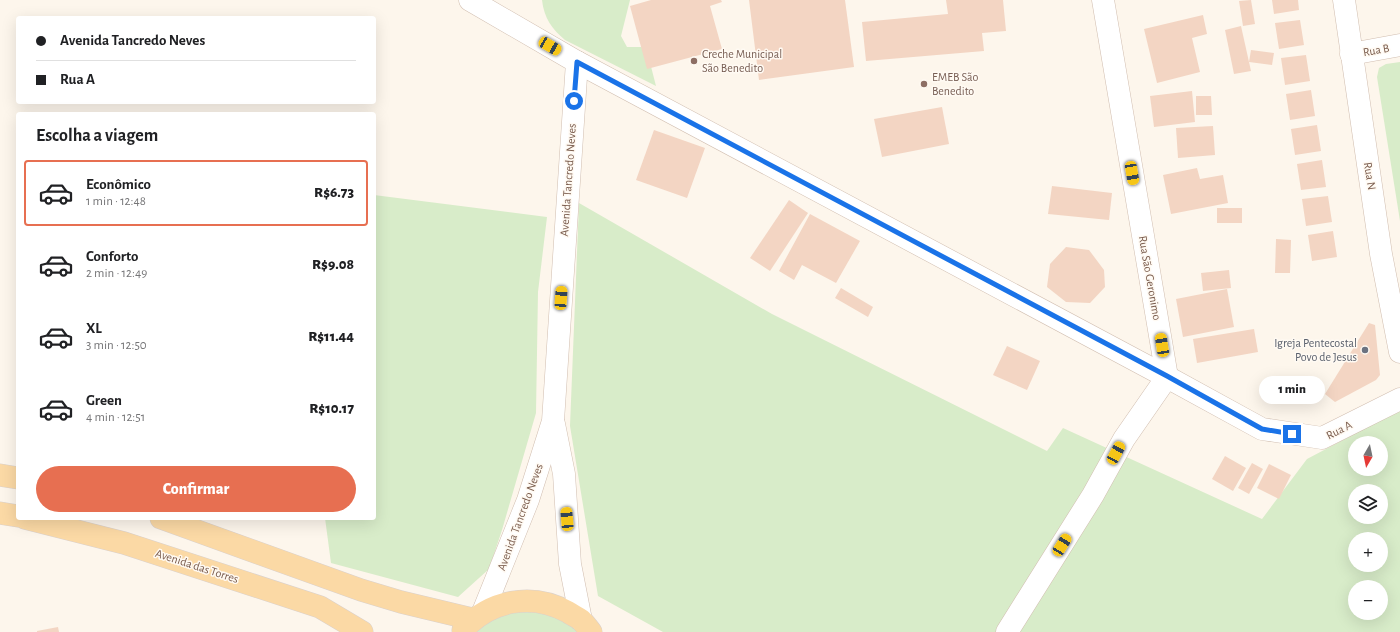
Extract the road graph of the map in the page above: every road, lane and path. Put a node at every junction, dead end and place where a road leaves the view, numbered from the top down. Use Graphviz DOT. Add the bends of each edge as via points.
graph roads {
  1 [pos="470,0"];
  2 [pos="1103,0"];
  3 [pos="1344,0"];
  4 [pos="1400,45"];
  5 [pos="1351,54"];
  6 [pos="577,62"];
  7 [pos="1400,352"];
  8 [pos="1167,376"];
  9 [pos="1400,399"];
  10 [pos="553,421"];
  11 [pos="0,475"];
  12 [pos="16,478"];
  13 [pos="0,513"];
  14 [pos="16,516"];
  15 [pos="33,520"];
  16 [pos="167,520"];
  17 [pos="472,621"];
  18 [pos="586,626"];
  19 [pos="362,632"];
  20 [pos="1007,632"];
  1 -- 6 [label="street"];
  2 -- 8 [label="street, Rua São Geronimo"];
  3 -- 5 [label="street, Rua N"];
  4 -- 5 [label="street, Rua B"];
  5 -- 7 [label="street, Rua N" via="1381,254"];
  6 -- 8 [label="street, Rua A"];
  6 -- 10 [label="street, Avenida Tancredo Neves"];
  8 -- 9 [label="street, Rua A" via="1262,429 1322,438"];
  8 -- 20 [label="street" via="1124,439 1093,495"];
  10 -- 17 [label="street, Avenida Tancredo Neves" via="528,500"];
  10 -- 18 [label="street, Avenida Tancredo Neves" via="564,474 570,564"];
  11 -- 12 [label="main road"];
  13 -- 14 [label="main road"];
  15 -- 19 [label="main road, Avenida das Torres" via="124,542 320,607"];
  16 -- 17 [label="main road" via="360,590"];
  17 -- 18 [label="main road" via="507,603 533,601 558,607"];
}
